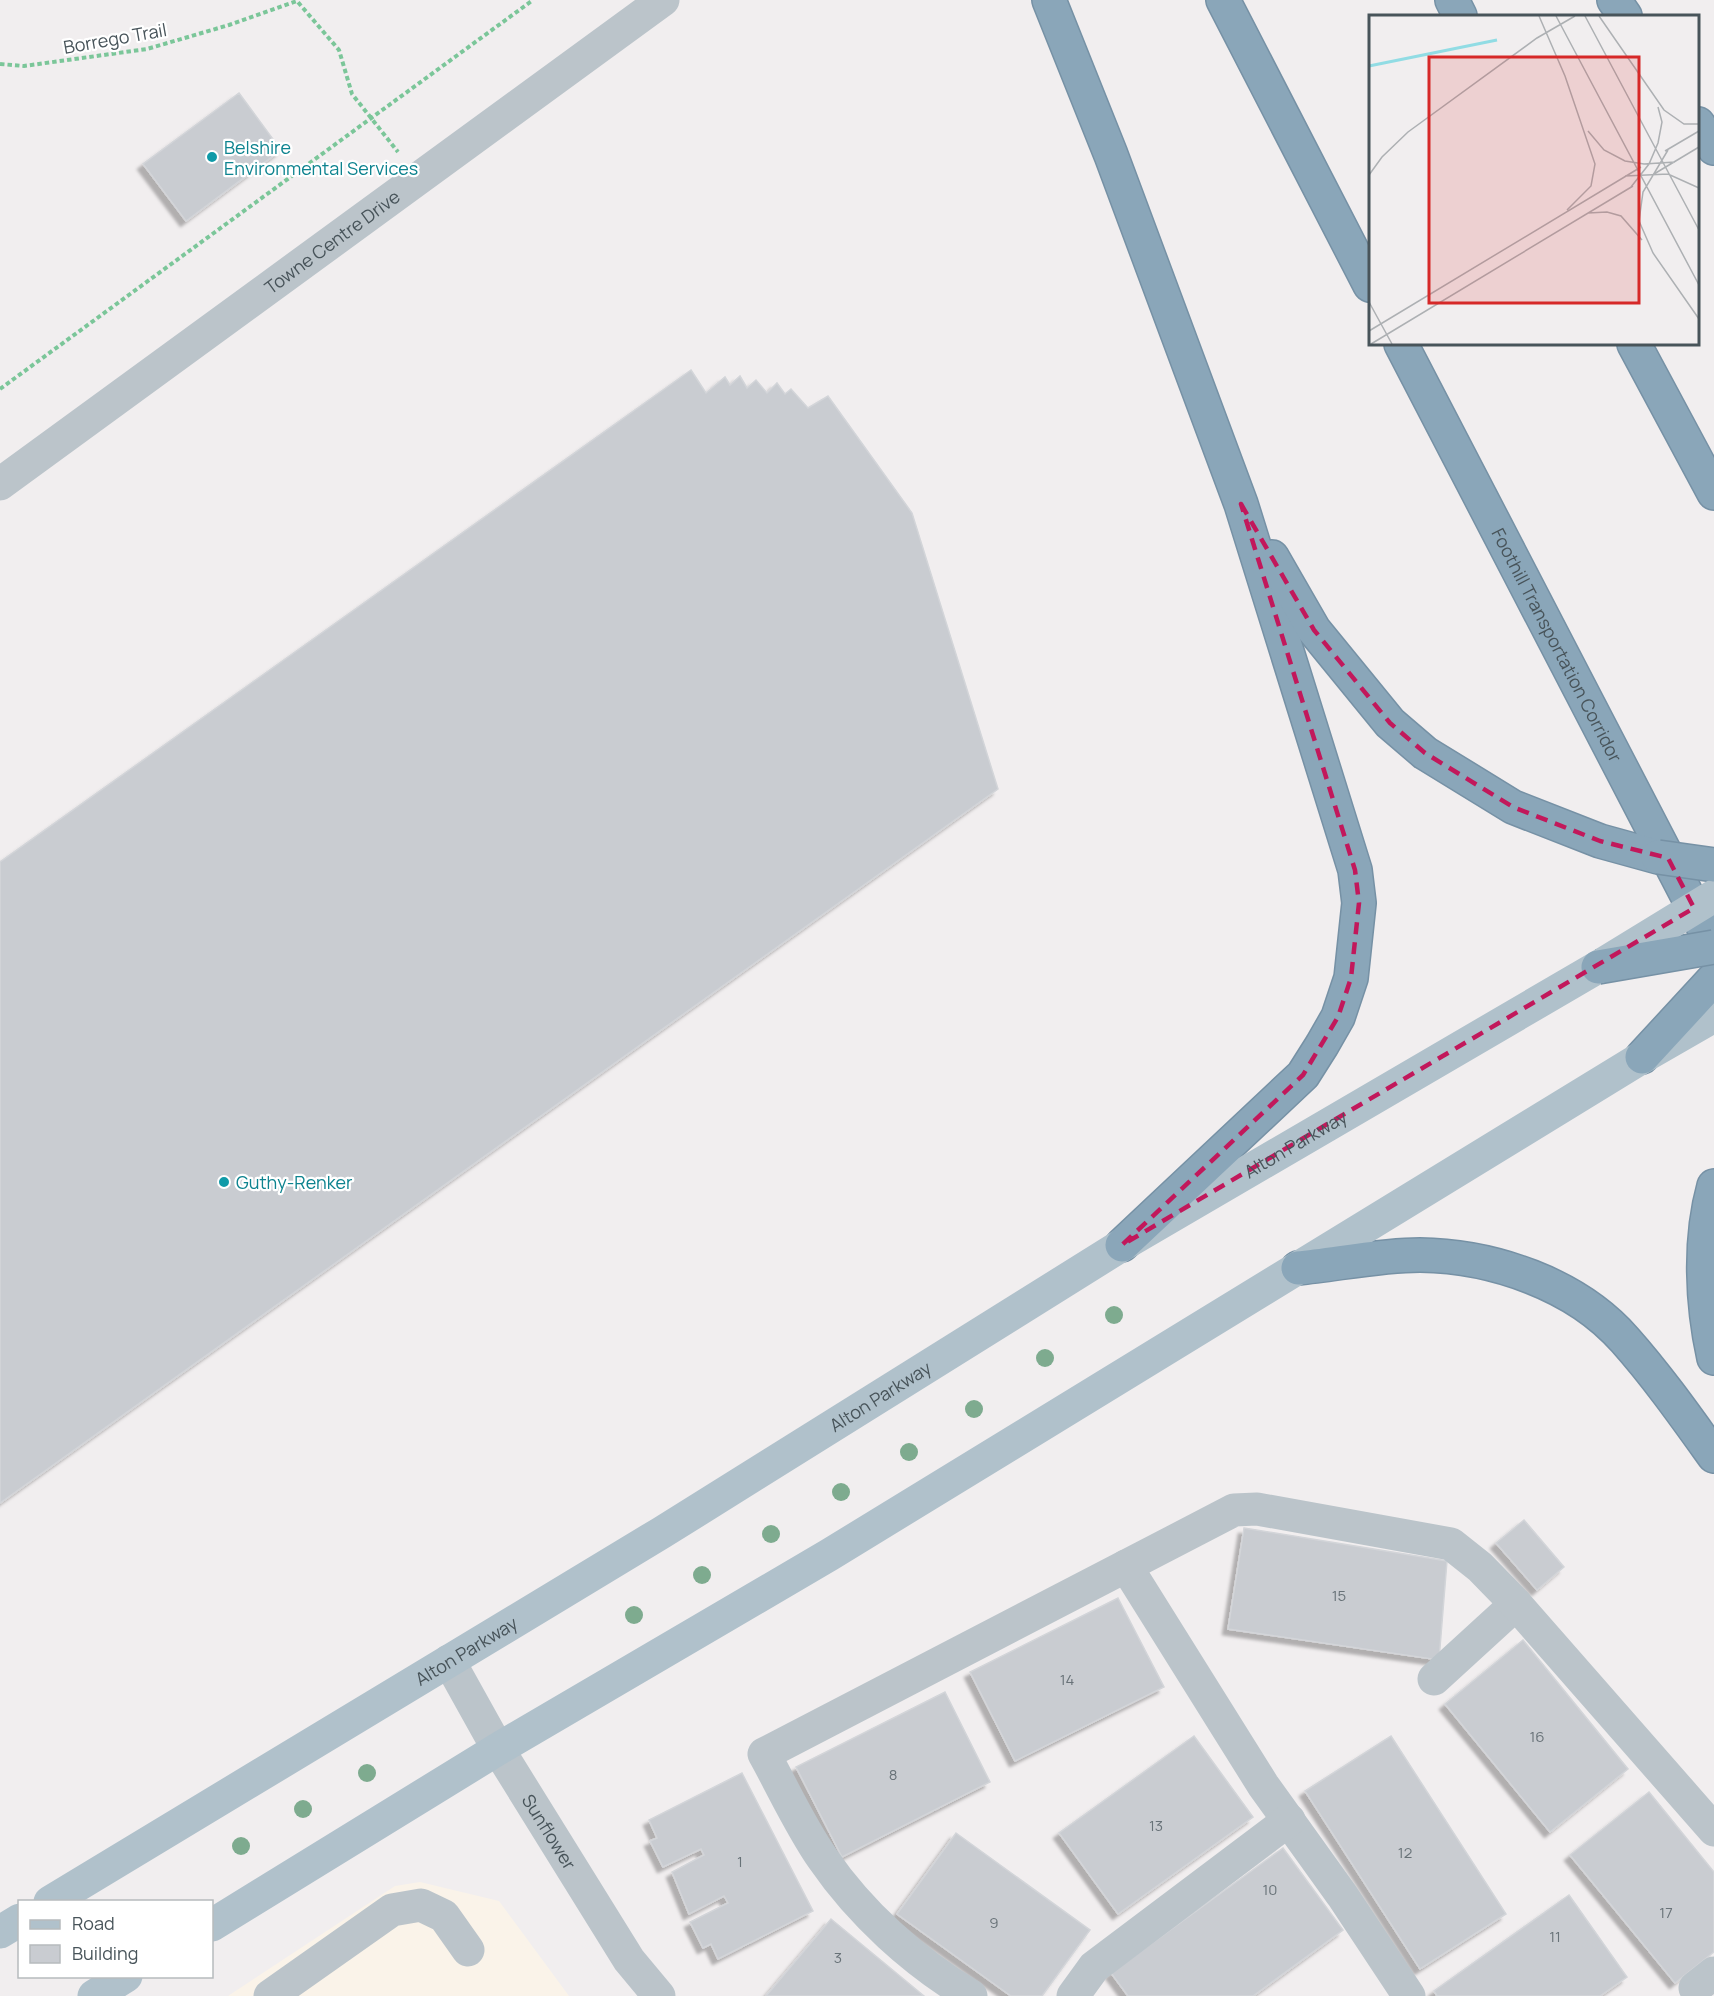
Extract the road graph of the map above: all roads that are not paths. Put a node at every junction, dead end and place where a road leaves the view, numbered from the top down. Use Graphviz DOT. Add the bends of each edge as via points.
graph roads {
  1 [pos="663,0"];
  2 [pos="1049,0"];
  3 [pos="1223,0"];
  4 [pos="1452,0"];
  5 [pos="1614,0"];
  6 [pos="1460,15"];
  7 [pos="1624,15"];
  8 [pos="1699,126"];
  9 [pos="1714,148"];
  10 [pos="1369,281"];
  11 [pos="1402,345"];
  12 [pos="1635,345"];
  13 [pos="0,484"];
  14 [pos="1714,493"];
  15 [pos="1241,504"];
  16 [pos="1714,865"];
  17 [pos="1714,896"];
  18 [pos="1714,947"];
  19 [pos="1598,968"];
  20 [pos="1714,979"];
  21 [pos="1714,1016"];
  22 [pos="1642,1057"];
  23 [pos="1713,1188"];
  24 [pos="1122,1245"];
  25 [pos="1298,1268"];
  26 [pos="1714,1358"];
  27 [pos="1714,1456"];
  28 [pos="1126,1566"];
  29 [pos="1516,1604"];
  30 [pos="449,1661"];
  31 [pos="1434,1679"];
  32 [pos="498,1749"];
  33 [pos="1289,1820"];
  34 [pos="1714,1830"];
  35 [pos="53,1900"];
  36 [pos="18,1921"];
  37 [pos="213,1924"];
  38 [pos="0,1932"];
  39 [pos="468,1950"];
  40 [pos="124,1978"];
  41 [pos="1397,1991"];
  42 [pos="94,1996"];
  43 [pos="270,1996"];
  44 [pos="659,1996"];
  45 [pos="970,1996"];
  46 [pos="1073,1996"];
  1 -- 13 [label="street, Towne Centre Drive"];
  2 -- 15 [label="highway"];
  3 -- 10 [label="highway"];
  4 -- 6 [label="highway"];
  5 -- 7 [label="highway"];
  8 -- 9 [label="highway"];
  11 -- 18 [label="highway, Foothill Transportation Corridor"];
  12 -- 14 [label="highway"];
  15 -- 16 [label="highway, bridge" via="1314,630 1390,723 1425,753 1513,807 1600,841 1658,857"];
  15 -- 24 [label="highway" via="1355,870 1359,903 1351,978 1338,1017 1303,1075"];
  17 -- 19 [label="main road, Alton Parkway, bridge"];
  18 -- 19 [label="highway, bridge"];
  19 -- 24 [label="main road, Alton Parkway"];
  20 -- 22 [label="highway"];
  21 -- 22 [label="main road"];
  22 -- 25 [label="main road"];
  23 -- 26 [label="highway" via="1704,1268"];
  24 -- 30 [label="main road, Alton Parkway"];
  25 -- 27 [label="highway" via="1419,1255 1448,1257 1521,1273 1566,1293 1624,1339"];
  25 -- 32 [label="main road" via="829,1555"];
  28 -- 29 [label="street" via="1234,1510 1257,1509 1451,1544"];
  28 -- 33 [label="street"];
  28 -- 45 [label="street" via="764,1754 823,1858 875,1922"];
  29 -- 31 [label="street"];
  29 -- 34 [label="street"];
  30 -- 32 [label="street, Sunflower"];
  30 -- 35 [label="main road, Alton Parkway"];
  32 -- 37 [label="main road"];
  32 -- 44 [label="street, Sunflower" via="629,1960"];
  33 -- 41 [label="street"];
  33 -- 46 [label="street" via="1094,1967"];
  36 -- 38 [label="main road"];
  39 -- 43 [label="street" via="444,1916 421,1905 392,1910"];
  40 -- 42 [label="main road"];
}
